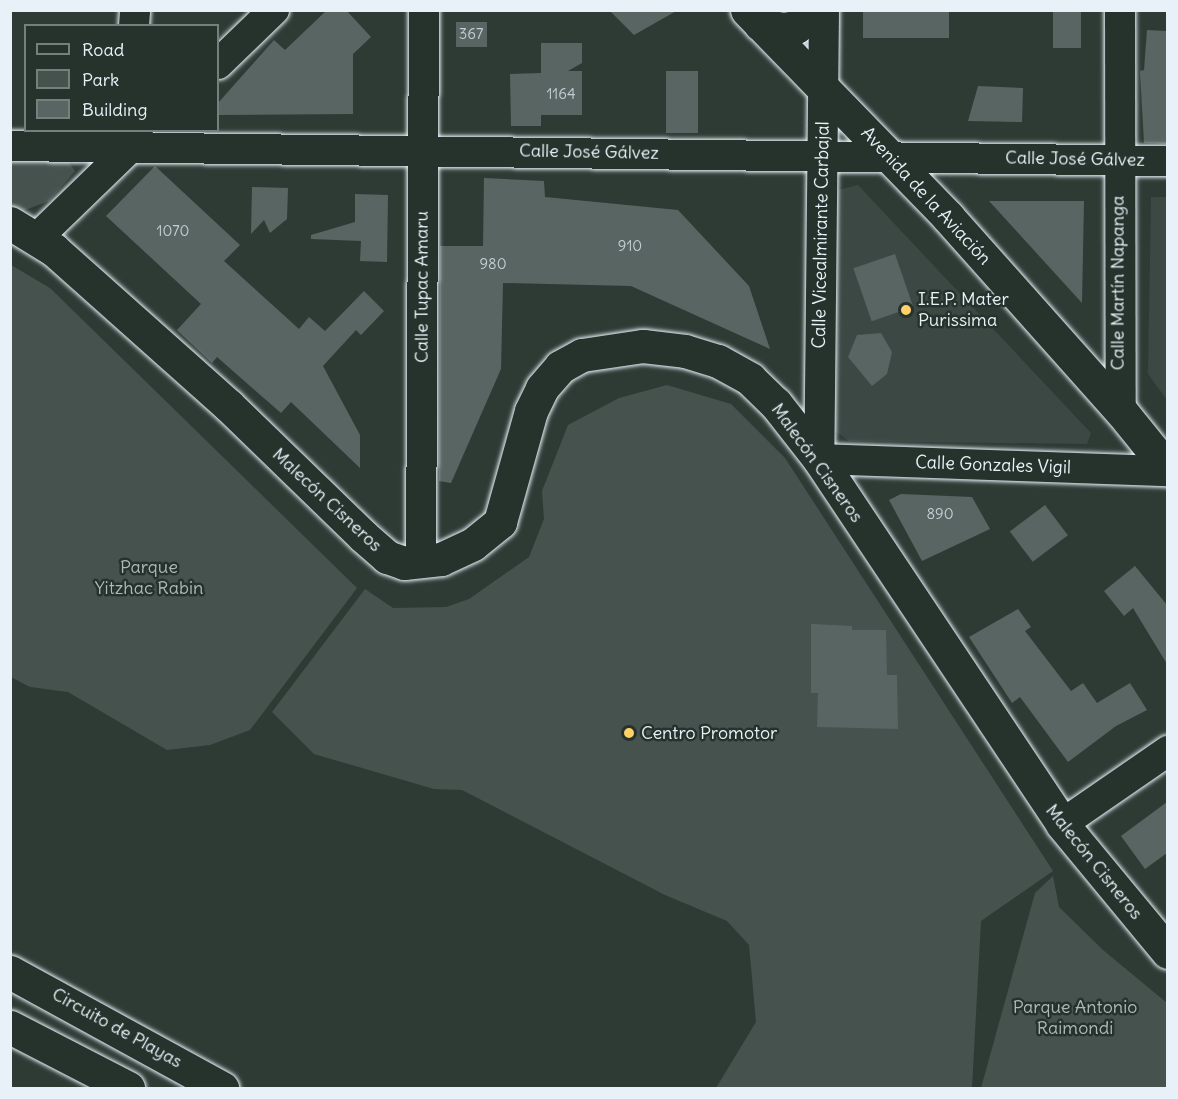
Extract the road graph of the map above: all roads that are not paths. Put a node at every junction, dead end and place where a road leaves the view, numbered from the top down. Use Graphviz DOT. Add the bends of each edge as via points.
graph roads {
  1 [pos="274,10"];
  2 [pos="424,10"];
  3 [pos="819,10"];
  4 [pos="824,10"];
  5 [pos="1120,10"];
  6 [pos="754,17"];
  7 [pos="219,63"];
  8 [pos="822,87"];
  9 [pos="137,136"];
  10 [pos="10,146"];
  11 [pos="423,149"];
  12 [pos="821,155"];
  13 [pos="890,156"];
  14 [pos="1119,160"];
  15 [pos="1167,161"];
  16 [pos="24,230"];
  17 [pos="1121,411"];
  18 [pos="819,459"];
  19 [pos="1167,470"];
  20 [pos="421,563"];
  21 [pos="1167,751"];
  22 [pos="1062,824"];
  23 [pos="1167,952"];
  24 [pos="10,972"];
  25 [pos="10,1027"];
  26 [pos="128,1089"];
  27 [pos="222,1089"];
  1 -- 7 [label="street"];
  2 -- 11 [label="street, Calle Tupac Amaru"];
  3 -- 6 [label="main road" via="796,27 782,29"];
  4 -- 8 [label="street, Calle Vicealmirante Carbajal"];
  5 -- 14 [label="street, Calle Martín Napanga"];
  6 -- 8 [label="main road, Avenida de la Aviación"];
  8 -- 12 [label="street, Calle Vicealmirante Carbajal"];
  8 -- 13 [label="main road, Avenida de la Aviación"];
  9 -- 10 [label="street, Calle José Gálvez"];
  9 -- 11 [label="street, Calle José Gálvez"];
  9 -- 16 [label="street"];
  11 -- 12 [label="street, Calle José Gálvez"];
  11 -- 20 [label="street, Calle Tupac Amaru"];
  12 -- 13 [label="street, Calle José Gálvez"];
  12 -- 18 [label="street, Calle Vicealmirante Carbajal"];
  13 -- 14 [label="street, Calle José Gálvez"];
  13 -- 17 [label="main road, Avenida de la Aviación"];
  14 -- 15 [label="street, Calle José Gálvez"];
  14 -- 17 [label="street, Calle Martín Napanga"];
  16 -- 20 [label="main road, Malecón Cisneros" via="228,405 387,557"];
  17 -- 19 [label="main road, Avenida de la Aviación"];
  18 -- 19 [label="street, Calle Gonzales Vigil"];
  18 -- 20 [label="main road, Malecón Cisneros" via="776,404 750,379 718,362 685,351 643,346 582,355 560,367 542,388 531,411 500,522 473,544"];
  18 -- 22 [label="main road, Malecón Cisneros"];
  21 -- 22 [label="street"];
  22 -- 23 [label="main road, Malecón Cisneros"];
  24 -- 27 [label="main road, Circuito de Playas"];
  25 -- 26 [label="main road"];
}
